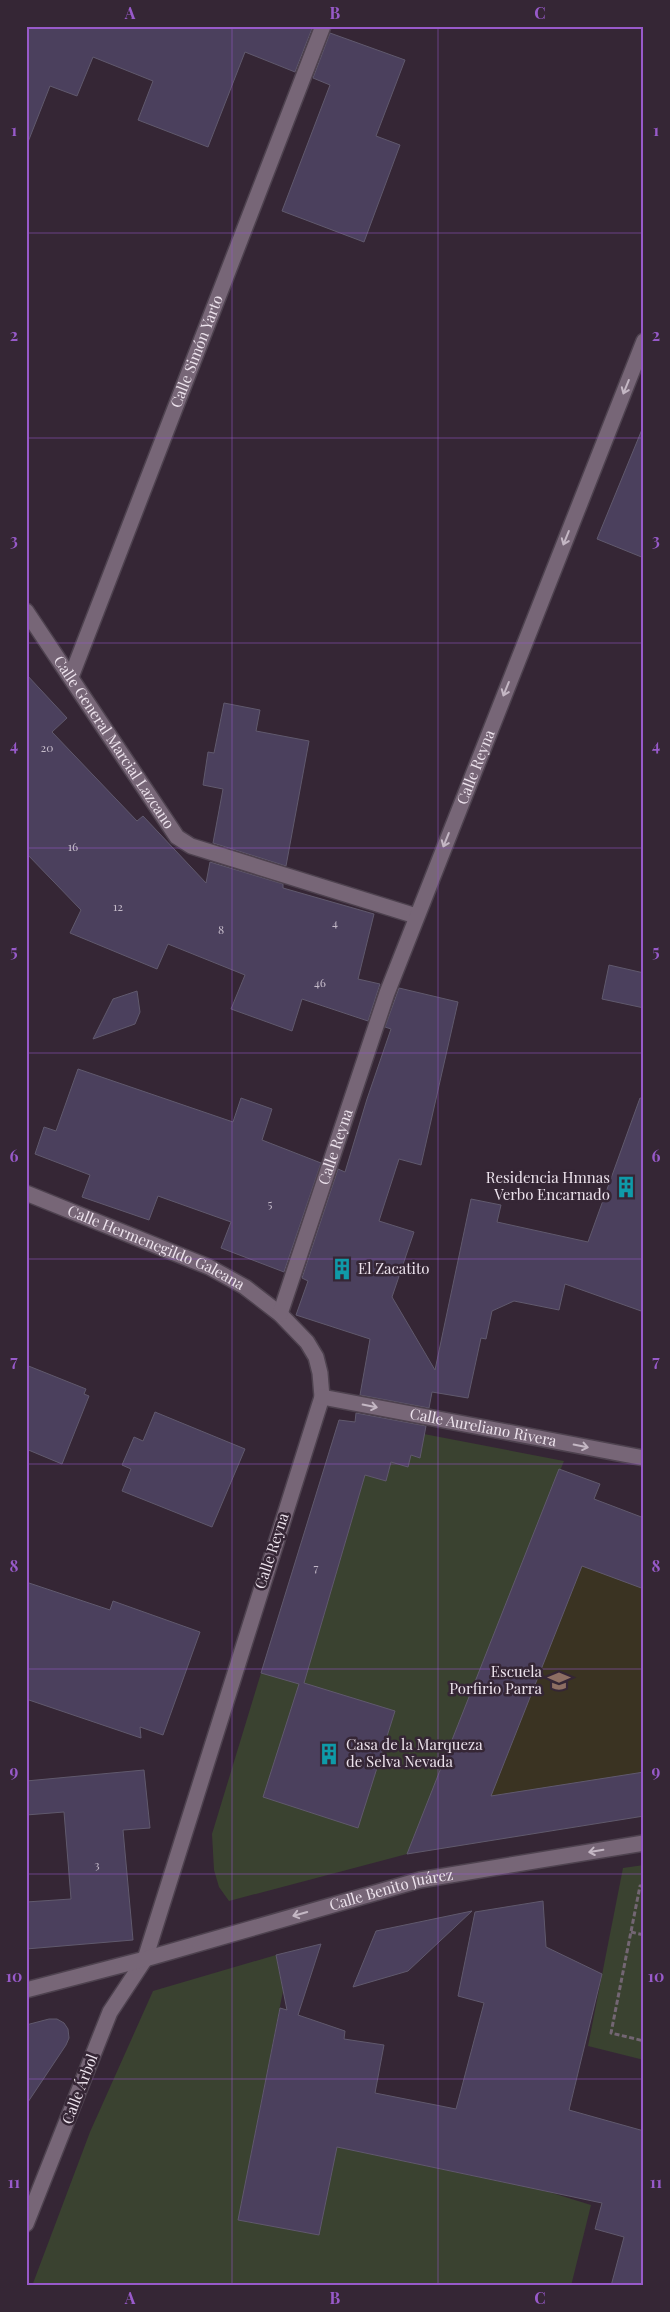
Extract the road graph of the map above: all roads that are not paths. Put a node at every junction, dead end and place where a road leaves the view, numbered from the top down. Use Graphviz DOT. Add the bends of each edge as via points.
graph roads {
  1 [pos="323,26"];
  2 [pos="644,341"];
  3 [pos="26,611"];
  4 [pos="71,678"];
  5 [pos="416,916"];
  6 [pos="26,1193"];
  7 [pos="280,1314"];
  8 [pos="322,1398"];
  9 [pos="644,1458"];
  10 [pos="644,1843"];
  11 [pos="145,1959"];
  12 [pos="26,1990"];
  13 [pos="26,2224"];
  1 -- 4 [label="street, Calle Simón Yarto"];
  2 -- 5 [label="street, Calle Reyna, one-way"];
  3 -- 4 [label="street, Calle General Marcial Lazcano"];
  4 -- 5 [label="street, Calle General Marcial Lazcano" via="184,842"];
  5 -- 7 [label="street, Calle Reyna" via="387,993"];
  6 -- 7 [label="street, Calle Hermenegildo Galeana" via="209,1267 245,1286"];
  7 -- 8 [label="street, Calle Reyna" via="307,1342 316,1357"];
  8 -- 9 [label="street, Calle Aureliano Rivera, one-way"];
  8 -- 11 [label="street, Calle Reyna"];
  10 -- 11 [label="street, Calle Benito Juárez, one-way" via="420,1880"];
  11 -- 12 [label="street, Calle Benito Juárez"];
  11 -- 13 [label="street, Calle Árbol" via="110,2012"];
}
